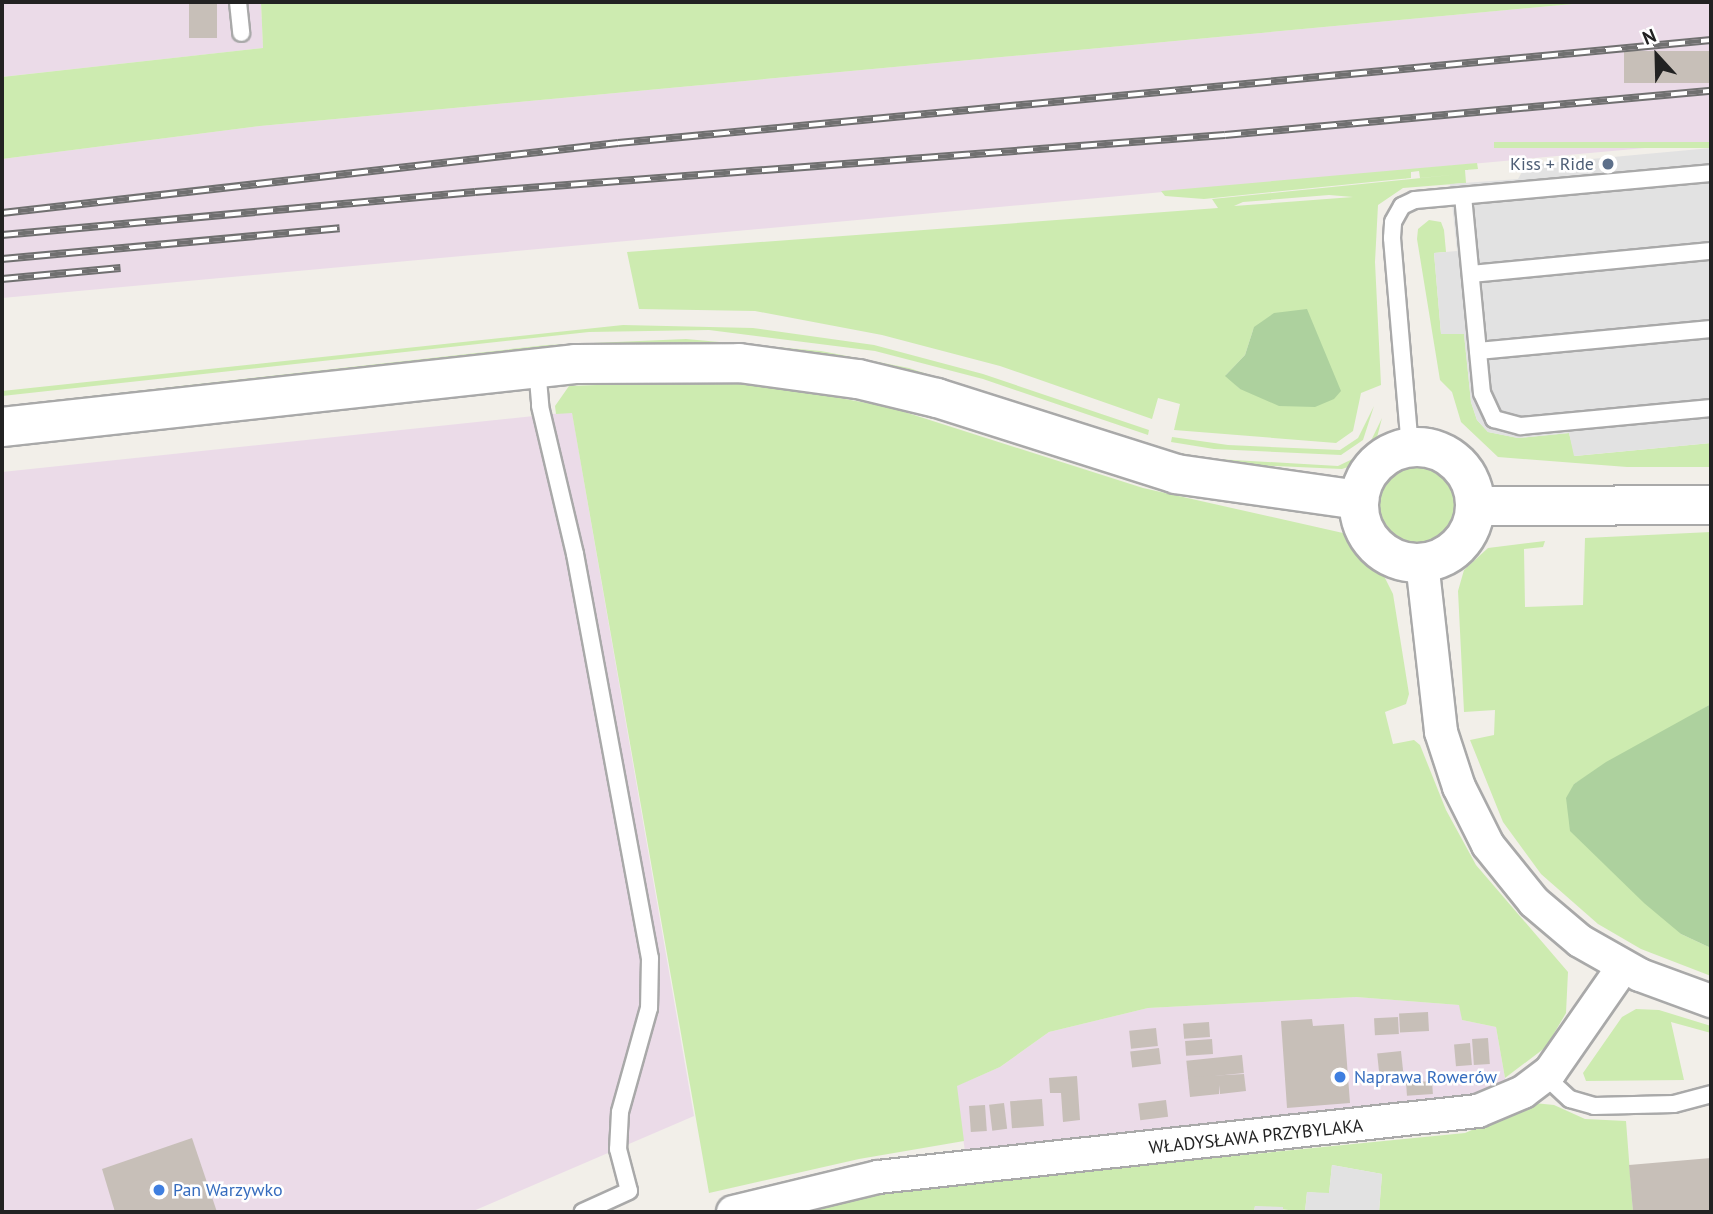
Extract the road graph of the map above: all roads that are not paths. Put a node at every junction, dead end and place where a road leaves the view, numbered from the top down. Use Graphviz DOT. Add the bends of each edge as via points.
graph roads {
  1 [pos="238,2"];
  2 [pos="241,33"];
  3 [pos="1711,173"];
  4 [pos="1463,196"];
  5 [pos="1711,251"];
  6 [pos="1471,274"];
  7 [pos="1711,329"];
  8 [pos="1478,351"];
  9 [pos="537,368"];
  10 [pos="1711,408"];
  11 [pos="2,427"];
  12 [pos="1410,448"];
  13 [pos="1359,500"];
  14 [pos="1711,505"];
  15 [pos="1475,506"];
  16 [pos="1422,562"];
  17 [pos="1623,967"];
  18 [pos="1711,1001"];
  19 [pos="1545,1076"];
  20 [pos="1711,1094"];
  21 [pos="583,1212"];
  22 [pos="733,1212"];
  1 -- 2 [label="lane"];
  3 -- 4 [label="lane"];
  4 -- 6 [label="lane"];
  4 -- 12 [label="lane" via="1406,203 1391,228"];
  5 -- 6 [label="lane"];
  6 -- 8 [label="lane"];
  7 -- 8 [label="lane"];
  8 -- 10 [label="lane" via="1486,408 1494,419 1508,425"];
  9 -- 11 [label="street"];
  9 -- 13 [label="street" via="657,360 815,371 937,398 1164,471"];
  9 -- 21 [label="lane" via="540,406 575,554 650,958 649,1008 620,1112 618,1149 628,1191"];
  12 -- 13 [label="street" via="1380,460 1367,475"];
  12 -- 15 [label="street" via="1435,450 1453,459 1470,482"];
  13 -- 16 [label="street" via="1362,522 1373,543 1393,557"];
  14 -- 15 [label="street"];
  15 -- 16 [label="street" via="1472,523 1460,543 1440,558"];
  16 -- 17 [label="street" via="1437,715 1453,773 1472,817 1534,902 1580,941"];
  17 -- 18 [label="street"];
  17 -- 19 [label="street, WŁADYSŁAWA PRZYBYLAKA" via="1569,1049"];
  19 -- 20 [label="lane" via="1570,1098 1594,1106 1674,1104"];
  19 -- 22 [label="street, WŁADYSŁAWA PRZYBYLAKA" via="1513,1098 1468,1113 878,1177"];
}
